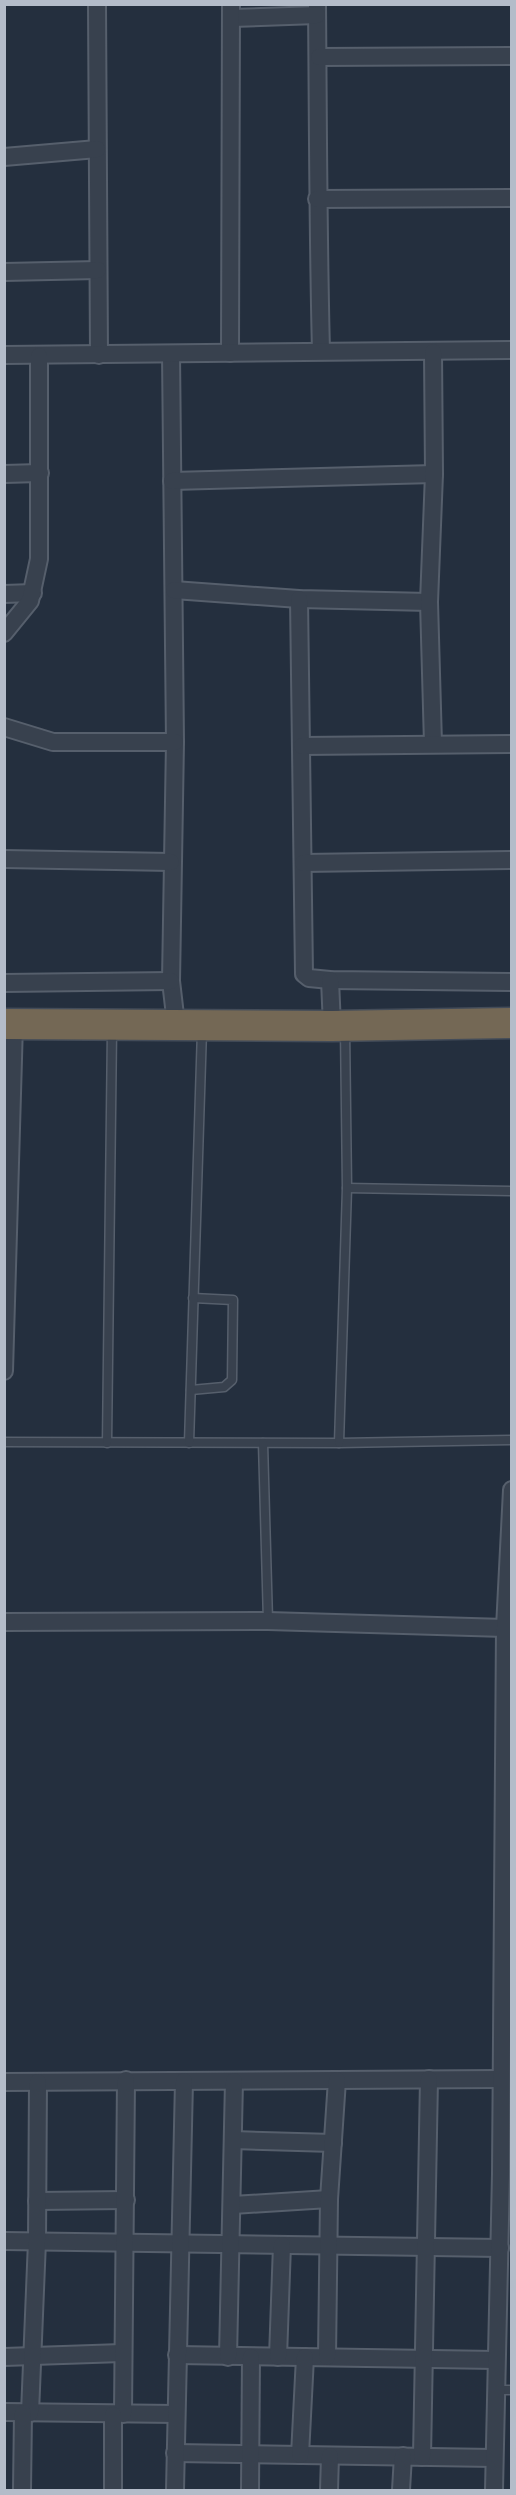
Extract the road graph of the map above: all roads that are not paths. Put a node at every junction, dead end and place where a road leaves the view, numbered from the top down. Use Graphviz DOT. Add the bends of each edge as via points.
graph roads {
  1 [pos="97,4"];
  2 [pos="317,10"];
  3 [pos="231,11"];
  4 [pos="512,56"];
  5 [pos="319,57"];
  6 [pos="97,149"];
  7 [pos="4,157"];
  8 [pos="512,198"];
  9 [pos="317,199"];
  10 [pos="98,270"];
  11 [pos="4,272"];
  12 [pos="512,350"];
  13 [pos="321,351"];
  14 [pos="434,352"];
  15 [pos="230,353"];
  16 [pos="171,354"];
  17 [pos="99,355"];
  18 [pos="4,356"];
  19 [pos="39,356"];
  20 [pos="40,473"];
  21 [pos="4,474"];
  22 [pos="434,474"];
  23 [pos="172,481"];
  24 [pos="174,590"];
  25 [pos="33,593"];
  26 [pos="4,594"];
  27 [pos="299,599"];
  28 [pos="429,602"];
  29 [pos="4,633"];
  30 [pos="4,727"];
  31 [pos="175,742"];
  32 [pos="433,744"];
  33 [pos="512,744"];
  34 [pos="302,746"];
  35 [pos="4,859"];
  36 [pos="512,860"];
  37 [pos="171,862"];
  38 [pos="303,863"];
  39 [pos="330,980"];
  40 [pos="171,981"];
  41 [pos="512,982"];
  42 [pos="4,983"];
  43 [pos="512,1023"];
  44 [pos="9,1024"];
  45 [pos="112,1024"];
  46 [pos="189,1024"];
  47 [pos="338,1026"];
  48 [pos="346,1188"];
  49 [pos="512,1191"];
  50 [pos="6,1262"];
  51 [pos="194,1298"];
  52 [pos="4,1371"];
  53 [pos="191,1390"];
  54 [pos="512,1440"];
  55 [pos="4,1442"];
  56 [pos="106,1443"];
  57 [pos="189,1443"];
  58 [pos="263,1443"];
  59 [pos="339,1443"];
  60 [pos="512,1490"];
  61 [pos="268,1621"];
  62 [pos="4,1623"];
  63 [pos="508,1628"];
  64 [pos="508,1715"];
  65 [pos="507,1964"];
  66 [pos="429,2079"];
  67 [pos="506,2079"];
  68 [pos="126,2080"];
  69 [pos="337,2080"];
  70 [pos="184,2081"];
  71 [pos="234,2081"];
  72 [pos="4,2082"];
  73 [pos="38,2082"];
  74 [pos="233,2140"];
  75 [pos="333,2143"];
  76 [pos="506,2174"];
  77 [pos="329,2199"];
  78 [pos="126,2200"];
  79 [pos="37,2201"];
  80 [pos="232,2205"];
  81 [pos="4,2241"];
  82 [pos="37,2241"];
  83 [pos="125,2243"];
  84 [pos="232,2244"];
  85 [pos="182,2245"];
  86 [pos="282,2245"];
  87 [pos="328,2246"];
  88 [pos="424,2246"];
  89 [pos="500,2248"];
  90 [pos="122,2353"];
  91 [pos="177,2355"];
  92 [pos="4,2357"];
  93 [pos="31,2357"];
  94 [pos="228,2357"];
  95 [pos="251,2357"];
  96 [pos="278,2357"];
  97 [pos="305,2357"];
  98 [pos="327,2357"];
  99 [pos="422,2357"];
  100 [pos="496,2360"];
  101 [pos="504,2390"];
  102 [pos="4,2412"];
  103 [pos="27,2413"];
  104 [pos="176,2414"];
  105 [pos="118,2415"];
  106 [pos="175,2453"];
  107 [pos="250,2456"];
  108 [pos="300,2456"];
  109 [pos="330,2456"];
  110 [pos="403,2457"];
  111 [pos="422,2457"];
  112 [pos="494,2458"];
  113 [pos="22,2490"];
  114 [pos="113,2490"];
  115 [pos="175,2490"];
  116 [pos="250,2490"];
  117 [pos="329,2490"];
  118 [pos="400,2490"];
  119 [pos="494,2490"];
  1 -- 6 [label="street"];
  2 -- 3 [label="street"];
  2 -- 5 [label="street"];
  3 -- 15 [label="street"];
  4 -- 5 [label="street"];
  5 -- 9 [label="street"];
  6 -- 7 [label="street"];
  6 -- 10 [label="street"];
  8 -- 9 [label="street"];
  9 -- 13 [label="street"];
  10 -- 11 [label="street"];
  10 -- 17 [label="street"];
  12 -- 14 [label="street"];
  13 -- 14 [label="street"];
  13 -- 15 [label="street"];
  14 -- 22 [label="street"];
  15 -- 16 [label="street"];
  16 -- 17 [label="street"];
  16 -- 23 [label="street"];
  17 -- 19 [label="street"];
  18 -- 19 [label="street"];
  19 -- 20 [label="street"];
  20 -- 21 [label="street"];
  20 -- 25 [label="street" via="39,559"];
  22 -- 23 [label="street"];
  22 -- 28 [label="street"];
  23 -- 24 [label="street"];
  24 -- 27 [label="street"];
  24 -- 31 [label="street"];
  25 -- 26 [label="street"];
  25 -- 29 [label="street" via="27,607"];
  27 -- 28 [label="street"];
  27 -- 34 [label="street"];
  28 -- 32 [label="street"];
  30 -- 31 [label="street" via="53,742"];
  31 -- 37 [label="street"];
  32 -- 33 [label="street"];
  32 -- 34 [label="street"];
  34 -- 38 [label="street"];
  35 -- 37 [label="street"];
  36 -- 38 [label="street"];
  37 -- 40 [label="street"];
  38 -- 39 [label="street" via="304,974"];
  39 -- 41 [label="street"];
  39 -- 47 [label="street"];
  40 -- 42 [label="street"];
  40 -- 46 [label="street"];
  43 -- 47 [label="highway"];
  44 -- 45 [label="highway"];
  44 -- 50 [label="street"];
  45 -- 46 [label="highway"];
  45 -- 56 [label="lane"];
  46 -- 47 [label="highway"];
  46 -- 51 [label="lane"];
  47 -- 48 [label="lane"];
  48 -- 49 [label="lane"];
  48 -- 59 [label="lane"];
  50 -- 52 [label="street"];
  51 -- 53 [label="lane"];
  51 -- 53 [label="lane" via="233,1300 232,1380 224,1387"];
  53 -- 57 [label="lane"];
  54 -- 59 [label="lane"];
  55 -- 56 [label="lane"];
  56 -- 57 [label="lane"];
  57 -- 58 [label="lane"];
  58 -- 59 [label="lane"];
  58 -- 61 [label="lane"];
  60 -- 63 [label="street"];
  61 -- 62 [label="street"];
  61 -- 63 [label="street"];
  63 -- 64 [label="street"];
  64 -- 65 [label="street"];
  65 -- 67 [label="street"];
  66 -- 67 [label="street"];
  66 -- 69 [label="street"];
  66 -- 88 [label="street"];
  67 -- 76 [label="street"];
  68 -- 70 [label="street"];
  68 -- 73 [label="street"];
  68 -- 78 [label="street"];
  69 -- 71 [label="street"];
  69 -- 75 [label="street"];
  70 -- 71 [label="street"];
  70 -- 85 [label="street"];
  71 -- 74 [label="street"];
  72 -- 73 [label="street"];
  73 -- 79 [label="street"];
  74 -- 75 [label="street"];
  74 -- 80 [label="street"];
  75 -- 77 [label="street"];
  76 -- 89 [label="street"];
  77 -- 80 [label="street"];
  77 -- 87 [label="street"];
  78 -- 79 [label="street"];
  78 -- 83 [label="street"];
  79 -- 82 [label="street"];
  80 -- 84 [label="street"];
  81 -- 82 [label="street"];
  82 -- 83 [label="street"];
  82 -- 93 [label="street"];
  83 -- 85 [label="street"];
  83 -- 90 [label="street"];
  84 -- 85 [label="street"];
  84 -- 86 [label="street"];
  84 -- 94 [label="street"];
  85 -- 91 [label="street"];
  86 -- 87 [label="street"];
  86 -- 96 [label="street"];
  87 -- 88 [label="street"];
  87 -- 98 [label="street"];
  88 -- 89 [label="street"];
  88 -- 99 [label="street"];
  89 -- 100 [label="street"];
  90 -- 93 [label="street"];
  90 -- 105 [label="street"];
  91 -- 94 [label="street"];
  91 -- 104 [label="street"];
  92 -- 93 [label="street"];
  93 -- 103 [label="street"];
  94 -- 95 [label="street"];
  95 -- 96 [label="street"];
  95 -- 107 [label="street"];
  96 -- 97 [label="street"];
  97 -- 98 [label="street"];
  97 -- 108 [label="street"];
  98 -- 99 [label="street"];
  99 -- 100 [label="street"];
  99 -- 111 [label="street"];
  100 -- 101 [label="street"];
  101 -- 112 [label="street"];
  102 -- 103 [label="street"];
  103 -- 105 [label="street"];
  103 -- 113 [label="street"];
  104 -- 105 [label="street"];
  104 -- 106 [label="street"];
  105 -- 114 [label="street"];
  106 -- 107 [label="street"];
  106 -- 115 [label="street"];
  107 -- 108 [label="street"];
  107 -- 116 [label="street"];
  108 -- 109 [label="street"];
  109 -- 110 [label="street"];
  109 -- 117 [label="street"];
  110 -- 111 [label="street"];
  110 -- 118 [label="street"];
  111 -- 112 [label="street"];
  112 -- 119 [label="street"];
}
